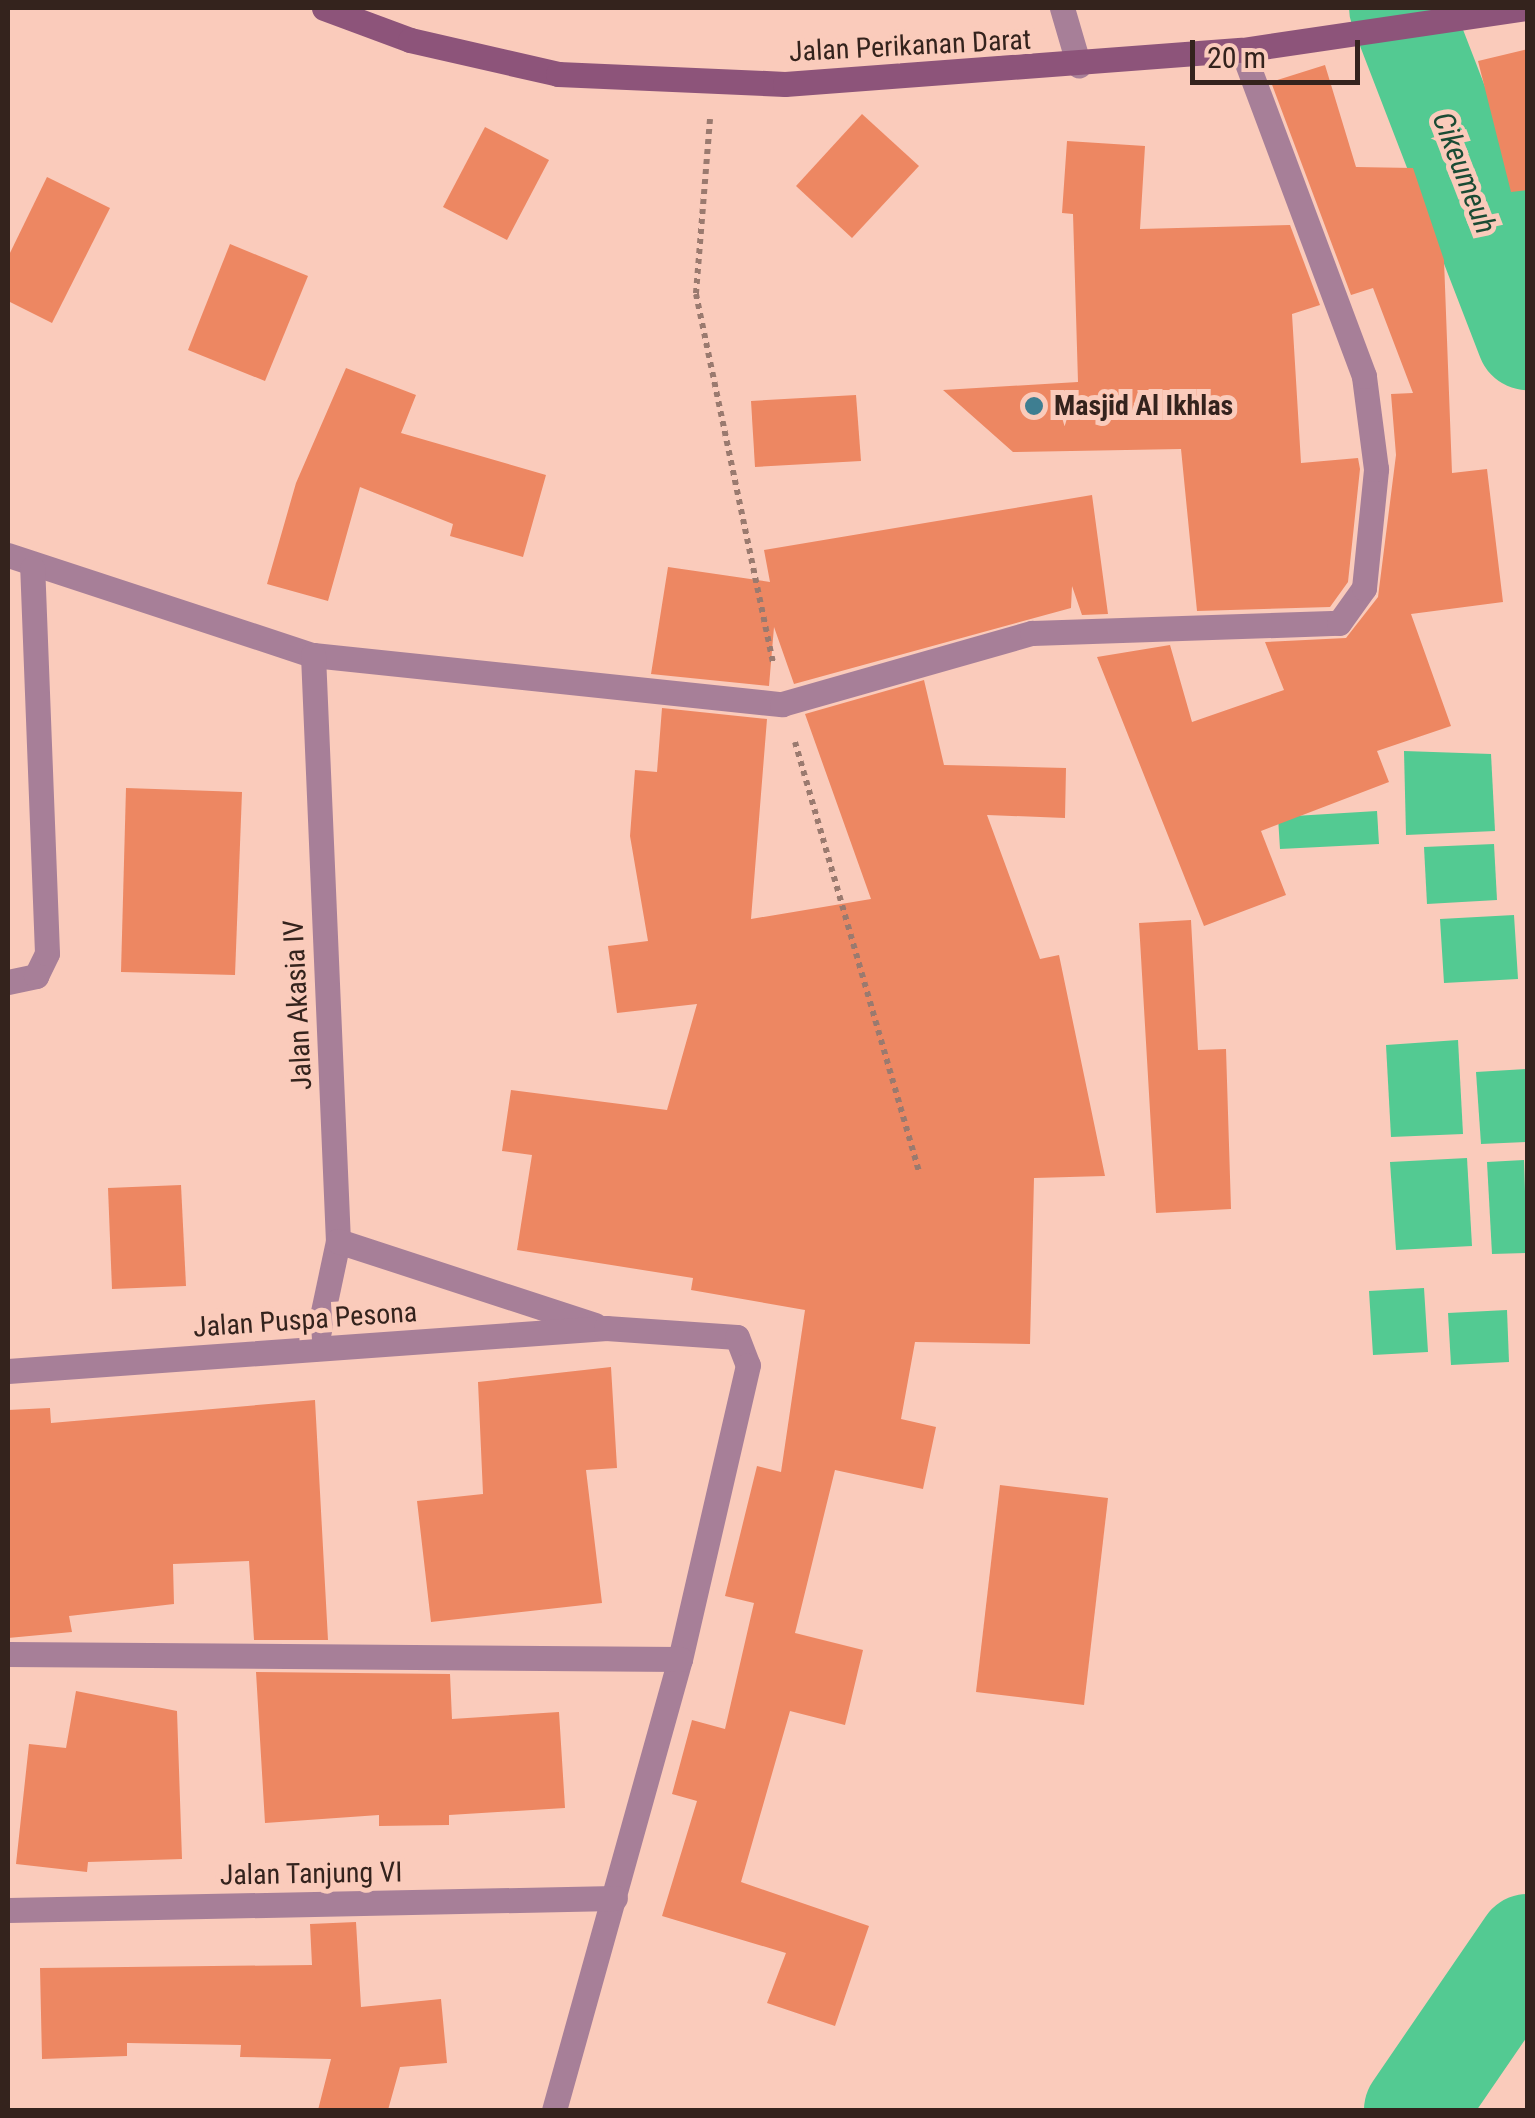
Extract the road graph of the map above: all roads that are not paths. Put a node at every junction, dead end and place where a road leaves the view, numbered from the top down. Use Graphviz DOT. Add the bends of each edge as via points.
graph roads {
  1 [pos="324,8"];
  2 [pos="1062,8"];
  3 [pos="1517,13"];
  4 [pos="1242,50"];
  5 [pos="1078,66"];
  6 [pos="8,555"];
  7 [pos="32,568"];
  8 [pos="312,655"];
  9 [pos="8,982"];
  10 [pos="338,1241"];
  11 [pos="606,1328"];
  12 [pos="315,1350"];
  13 [pos="8,1371"];
  14 [pos="8,1654"];
  15 [pos="680,1658"];
  16 [pos="615,1898"];
  17 [pos="8,1910"];
  18 [pos="554,2110"];
  1 -- 5 [label="street, Jalan Perikanan Darat" via="410,40 558,74 714,83"];
  2 -- 5 [label="street"];
  3 -- 4 [label="street, Jalan Perikanan Darat"];
  4 -- 5 [label="street, Jalan Perikanan Darat"];
  4 -- 8 [label="street" via="1364,376 1376,470 1356,608 1339,623 1032,633 782,704"];
  6 -- 7 [label="street"];
  7 -- 8 [label="street"];
  7 -- 9 [label="street" via="47,952 36,976"];
  8 -- 10 [label="street, Jalan Akasia IV"];
  10 -- 11 [label="street, Jalan Puspa Pesona"];
  10 -- 12 [label="street, Jalan Akasia IV"];
  11 -- 12 [label="street, Jalan Puspa Pesona"];
  11 -- 15 [label="street, Jalan Puspa Pesona" via="736,1337 748,1365"];
  12 -- 13 [label="street, Jalan Puspa Pesona"];
  14 -- 15 [label="street"];
  15 -- 16 [label="street"];
  16 -- 17 [label="street, Jalan Tanjung VI"];
  16 -- 18 [label="street"];
}
